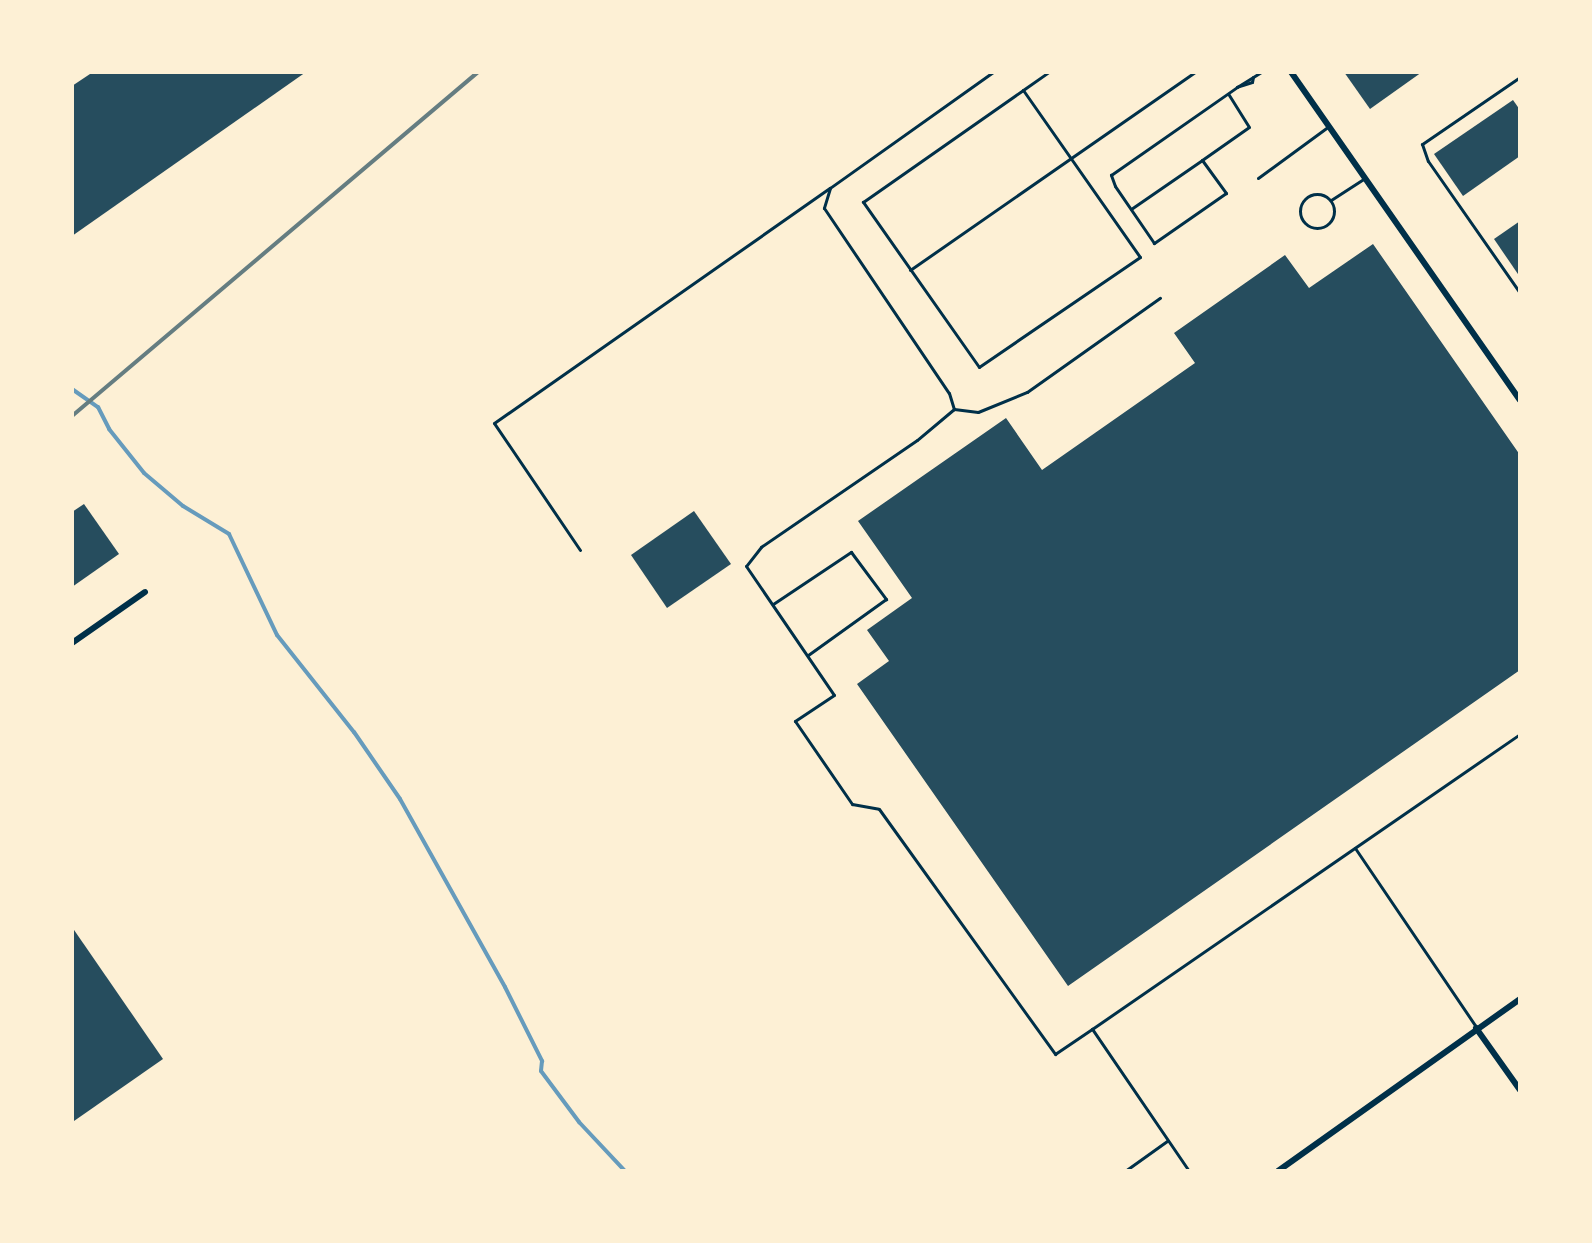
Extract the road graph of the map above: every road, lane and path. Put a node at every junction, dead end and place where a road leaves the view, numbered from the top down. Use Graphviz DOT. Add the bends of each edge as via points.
graph roads {
  1 [pos="993,72"];
  2 [pos="1049,72"];
  3 [pos="1195,72"];
  4 [pos="1261,72"];
  5 [pos="1291,72"];
  6 [pos="1520,77"];
  7 [pos="1023,90"];
  8 [pos="1227,94"];
  9 [pos="1329,126"];
  10 [pos="1070,159"];
  11 [pos="1202,160"];
  12 [pos="1258,178"];
  13 [pos="1365,178"];
  14 [pos="830,188"];
  15 [pos="1330,201"];
  16 [pos="1131,209"];
  17 [pos="910,270"];
  18 [pos="1520,293"];
  19 [pos="1160,298"];
  20 [pos="1520,400"];
  21 [pos="954,409"];
  22 [pos="580,550"];
  23 [pos="145,592"];
  24 [pos="773,605"];
  25 [pos="72,643"];
  26 [pos="808,655"];
  27 [pos="1520,734"];
  28 [pos="1355,848"];
  29 [pos="1520,999"];
  30 [pos="1476,1028"];
  31 [pos="1092,1029"];
  32 [pos="1520,1090"];
  33 [pos="1168,1140"];
  34 [pos="1125,1171"];
  35 [pos="1189,1171"];
  36 [pos="1278,1171"];
  1 -- 14 [label="lane"];
  2 -- 7 [label="lane"];
  3 -- 10 [label="lane"];
  4 -- 8 [label="lane"];
  5 -- 9 [label="street"];
  6 -- 18 [label="lane" via="1422,144 1428,161"];
  7 -- 10 [label="lane"];
  7 -- 17 [label="lane" via="863,202"];
  8 -- 11 [label="lane" via="1249,127"];
  8 -- 16 [label="lane" via="1111,175"];
  9 -- 12 [label="lane"];
  9 -- 13 [label="street"];
  10 -- 17 [label="lane"];
  10 -- 17 [label="lane" via="1140,257 979,367"];
  11 -- 16 [label="lane"];
  11 -- 16 [label="lane" via="1226,193 1154,243"];
  13 -- 15 [label="lane"];
  13 -- 20 [label="street"];
  14 -- 21 [label="lane" via="824,208 949,393"];
  14 -- 22 [label="lane" via="494,423"];
  15 -- 15 [label="lane" via="1330,222 1321,228 1305,224 1299,214 1305,198 1315,194"];
  19 -- 21 [label="lane" via="1027,392 978,412"];
  21 -- 24 [label="lane" via="761,547 746,566"];
  23 -- 25 [label="street"];
  24 -- 26 [label="lane"];
  24 -- 26 [label="lane" via="851,552 886,599"];
  26 -- 31 [label="lane" via="834,695 795,721 852,804 879,809 1055,1054"];
  27 -- 28 [label="lane"];
  28 -- 30 [label="lane"];
  28 -- 31 [label="lane"];
  29 -- 30 [label="street"];
  30 -- 32 [label="street"];
  30 -- 36 [label="street"];
  31 -- 33 [label="lane"];
  33 -- 34 [label="lane"];
  33 -- 35 [label="lane"];
}
